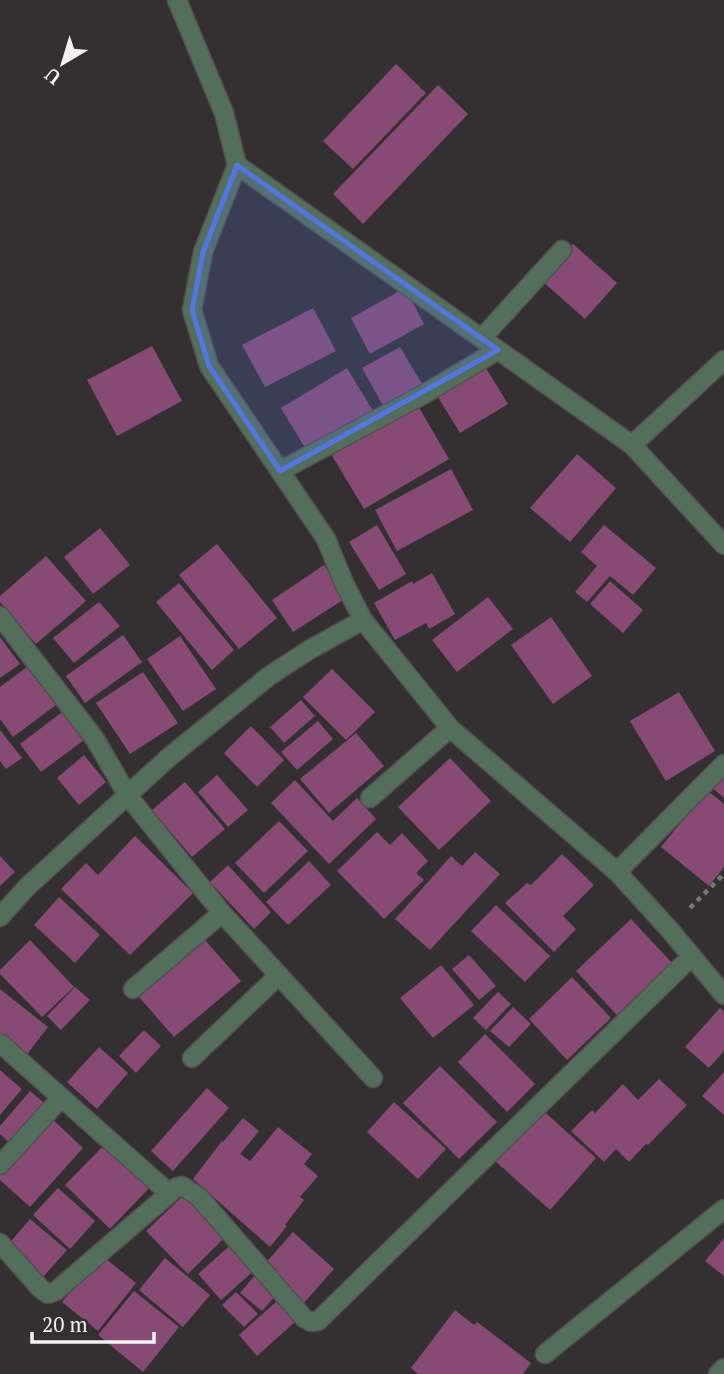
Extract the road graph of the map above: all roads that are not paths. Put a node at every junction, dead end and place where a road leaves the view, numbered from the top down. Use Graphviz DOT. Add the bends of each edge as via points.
graph roads {
  1 [pos="177,0"];
  2 [pos="237,165"];
  3 [pos="562,250"];
  4 [pos="482,338"];
  5 [pos="498,350"];
  6 [pos="724,360"];
  7 [pos="632,445"];
  8 [pos="280,471"];
  9 [pos="724,545"];
  10 [pos="0,616"];
  11 [pos="363,620"];
  12 [pos="450,728"];
  13 [pos="724,764"];
  14 [pos="128,796"];
  15 [pos="370,798"];
  16 [pos="617,872"];
  17 [pos="222,913"];
  18 [pos="0,917"];
  19 [pos="691,957"];
  20 [pos="279,975"];
  21 [pos="133,989"];
  22 [pos="724,995"];
  23 [pos="0,1043"];
  24 [pos="192,1058"];
  25 [pos="373,1079"];
  26 [pos="61,1098"];
  27 [pos="0,1164"];
  28 [pos="169,1194"];
  29 [pos="724,1209"];
  30 [pos="0,1243"];
  31 [pos="545,1354"];
  32 [pos="724,1368"];
  33 [pos="718,1374"];
  1 -- 2 [label="street" via="225,113"];
  2 -- 4 [label="street"];
  2 -- 8 [label="street" via="203,252 192,310 209,366"];
  3 -- 4 [label="street"];
  4 -- 5 [label="street"];
  5 -- 7 [label="street"];
  5 -- 8 [label="street"];
  6 -- 7 [label="street"];
  7 -- 9 [label="street"];
  8 -- 11 [label="street" via="326,539"];
  10 -- 14 [label="street" via="94,739"];
  11 -- 12 [label="street"];
  11 -- 14 [label="street" via="269,676"];
  12 -- 15 [label="street"];
  12 -- 16 [label="street"];
  13 -- 16 [label="street"];
  14 -- 17 [label="street"];
  14 -- 18 [label="street"];
  16 -- 19 [label="street"];
  17 -- 20 [label="street"];
  17 -- 21 [label="street"];
  19 -- 22 [label="street"];
  19 -- 28 [label="street" via="318,1321 304,1318 200,1197 182,1186"];
  20 -- 24 [label="street"];
  20 -- 25 [label="street"];
  23 -- 26 [label="street"];
  26 -- 27 [label="street"];
  26 -- 28 [label="street"];
  28 -- 30 [label="street" via="48,1294"];
  29 -- 31 [label="street"];
  32 -- 33 [label="street"];
}
